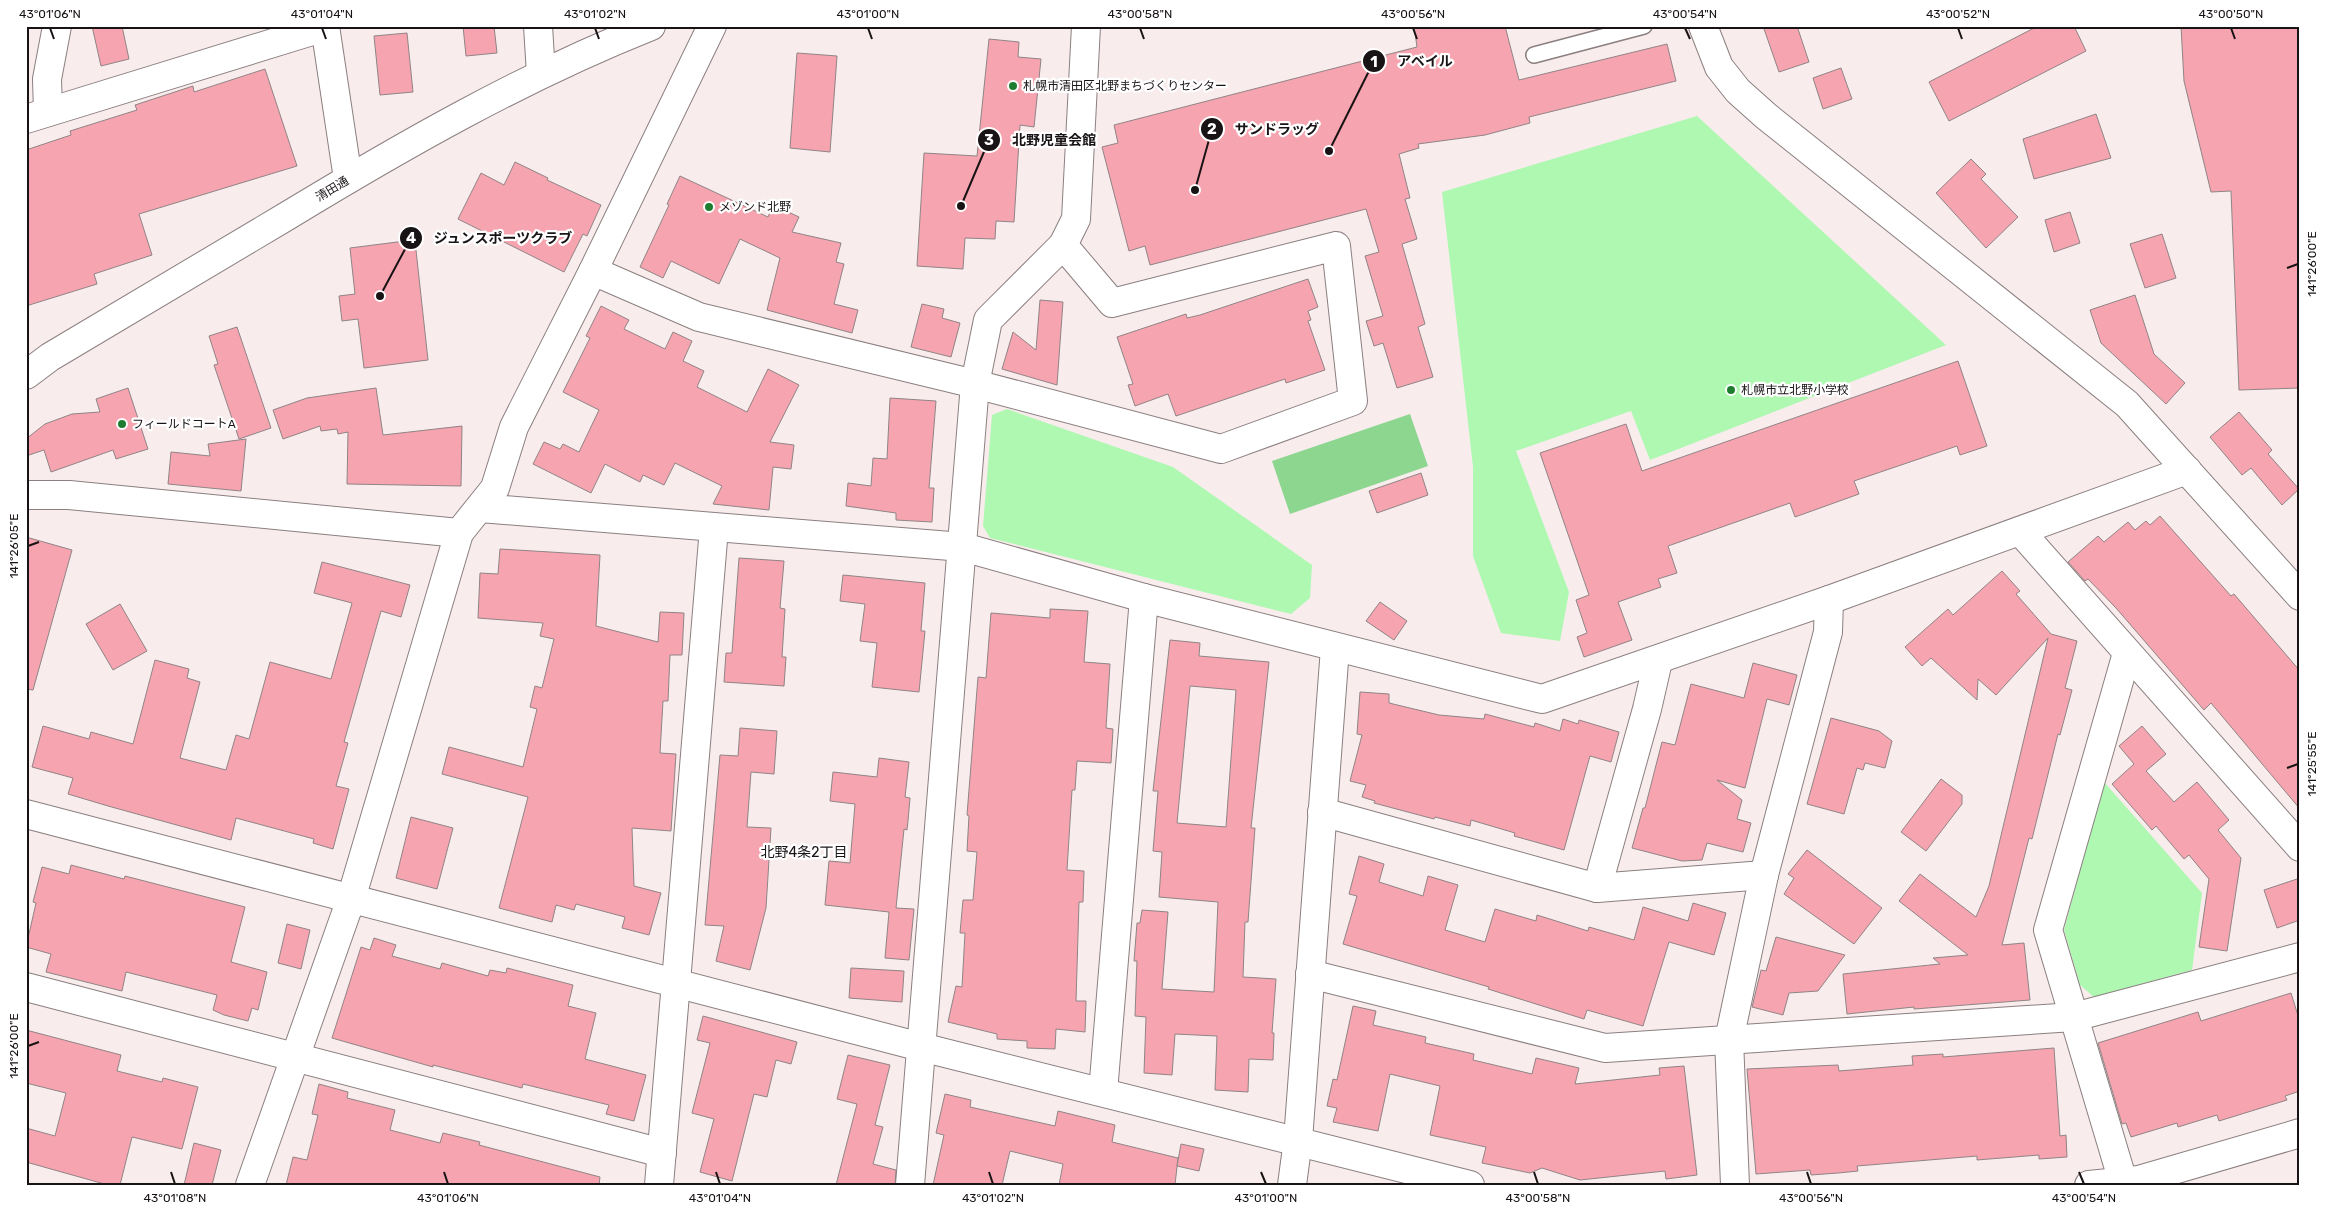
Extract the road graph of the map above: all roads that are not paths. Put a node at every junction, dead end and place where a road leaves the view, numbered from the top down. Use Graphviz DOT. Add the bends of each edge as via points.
graph roads {
  1 [pos="57,26"];
  2 [pos="325,26"];
  3 [pos="538,26"];
  4 [pos="651,26"];
  5 [pos="712,26"];
  6 [pos="1086,26"];
  7 [pos="1644,26"];
  8 [pos="1703,26"];
  9 [pos="1534,55"];
  10 [pos="541,74"];
  11 [pos="37,115"];
  12 [pos="348,179"];
  13 [pos="1063,245"];
  14 [pos="593,270"];
  15 [pos="26,374"];
  16 [pos="975,384"];
  17 [pos="2187,470"];
  18 [pos="26,495"];
  19 [pos="480,508"];
  20 [pos="714,528"];
  21 [pos="2020,531"];
  22 [pos="460,533"];
  23 [pos="963,547"];
  24 [pos="2300,596"];
  25 [pos="1144,598"];
  26 [pos="1829,600"];
  27 [pos="1335,648"];
  28 [pos="2126,653"];
  29 [pos="1658,661"];
  30 [pos="1322,812"];
  31 [pos="26,814"];
  32 [pos="2300,847"];
  33 [pos="1764,875"];
  34 [pos="1597,888"];
  35 [pos="351,899"];
  36 [pos="2300,957"];
  37 [pos="1310,974"];
  38 [pos="677,983"];
  39 [pos="26,987"];
  40 [pos="2074,1017"];
  41 [pos="1729,1040"];
  42 [pos="921,1047"];
  43 [pos="297,1057"];
  44 [pos="1103,1092"];
  45 [pos="2300,1133"];
  46 [pos="1298,1140"];
  47 [pos="662,1153"];
  48 [pos="2123,1184"];
  49 [pos="250,1185"];
  50 [pos="659,1185"];
  51 [pos="910,1185"];
  52 [pos="1292,1185"];
  53 [pos="1470,1185"];
  54 [pos="1735,1185"];
  55 [pos="2089,1185"];
  1 -- 11 [label="street"];
  2 -- 11 [label="street"];
  2 -- 12 [label="street"];
  3 -- 10 [label="street"];
  4 -- 10 [label="street, 清田通"];
  5 -- 14 [label="street"];
  6 -- 13 [label="street" via="1076,219"];
  7 -- 9 [label="lane"];
  8 -- 17 [label="street" via="1719,67 1738,91 2127,404"];
  10 -- 12 [label="street, 清田通" via="454,118"];
  12 -- 15 [label="street, 清田通"];
  13 -- 16 [label="street" via="988,320"];
  13 -- 16 [label="street" via="1112,303 1336,246 1353,400 1221,449"];
  14 -- 16 [label="street" via="699,317"];
  14 -- 19 [label="street" via="514,427 495,488"];
  16 -- 23 [label="street"];
  17 -- 21 [label="street"];
  17 -- 24 [label="street"];
  18 -- 22 [label="street" via="69,495"];
  19 -- 20 [label="street"];
  19 -- 22 [label="street"];
  20 -- 23 [label="street"];
  20 -- 38 [label="street"];
  21 -- 26 [label="street"];
  21 -- 28 [label="street"];
  22 -- 35 [label="street"];
  23 -- 25 [label="street"];
  23 -- 42 [label="street"];
  25 -- 27 [label="street"];
  25 -- 44 [label="street"];
  26 -- 29 [label="street"];
  26 -- 33 [label="street" via="1828,632"];
  27 -- 29 [label="street" via="1542,699"];
  27 -- 30 [label="street"];
  28 -- 32 [label="street"];
  28 -- 40 [label="street" via="2048,930"];
  29 -- 34 [label="street"];
  30 -- 34 [label="street"];
  30 -- 37 [label="street"];
  31 -- 35 [label="street"];
  33 -- 34 [label="street"];
  33 -- 41 [label="street"];
  35 -- 38 [label="street"];
  35 -- 43 [label="street"];
  36 -- 40 [label="street"];
  37 -- 41 [label="street" via="1605,1048"];
  37 -- 46 [label="street"];
  38 -- 42 [label="street"];
  38 -- 47 [label="street"];
  39 -- 43 [label="street"];
  40 -- 41 [label="street"];
  40 -- 48 [label="street"];
  41 -- 54 [label="street"];
  42 -- 44 [label="street"];
  42 -- 51 [label="street"];
  43 -- 47 [label="street"];
  43 -- 49 [label="street"];
  44 -- 46 [label="street"];
  45 -- 48 [label="street"];
  46 -- 52 [label="street"];
  46 -- 53 [label="street"];
  47 -- 50 [label="street"];
  48 -- 55 [label="street"];
}
